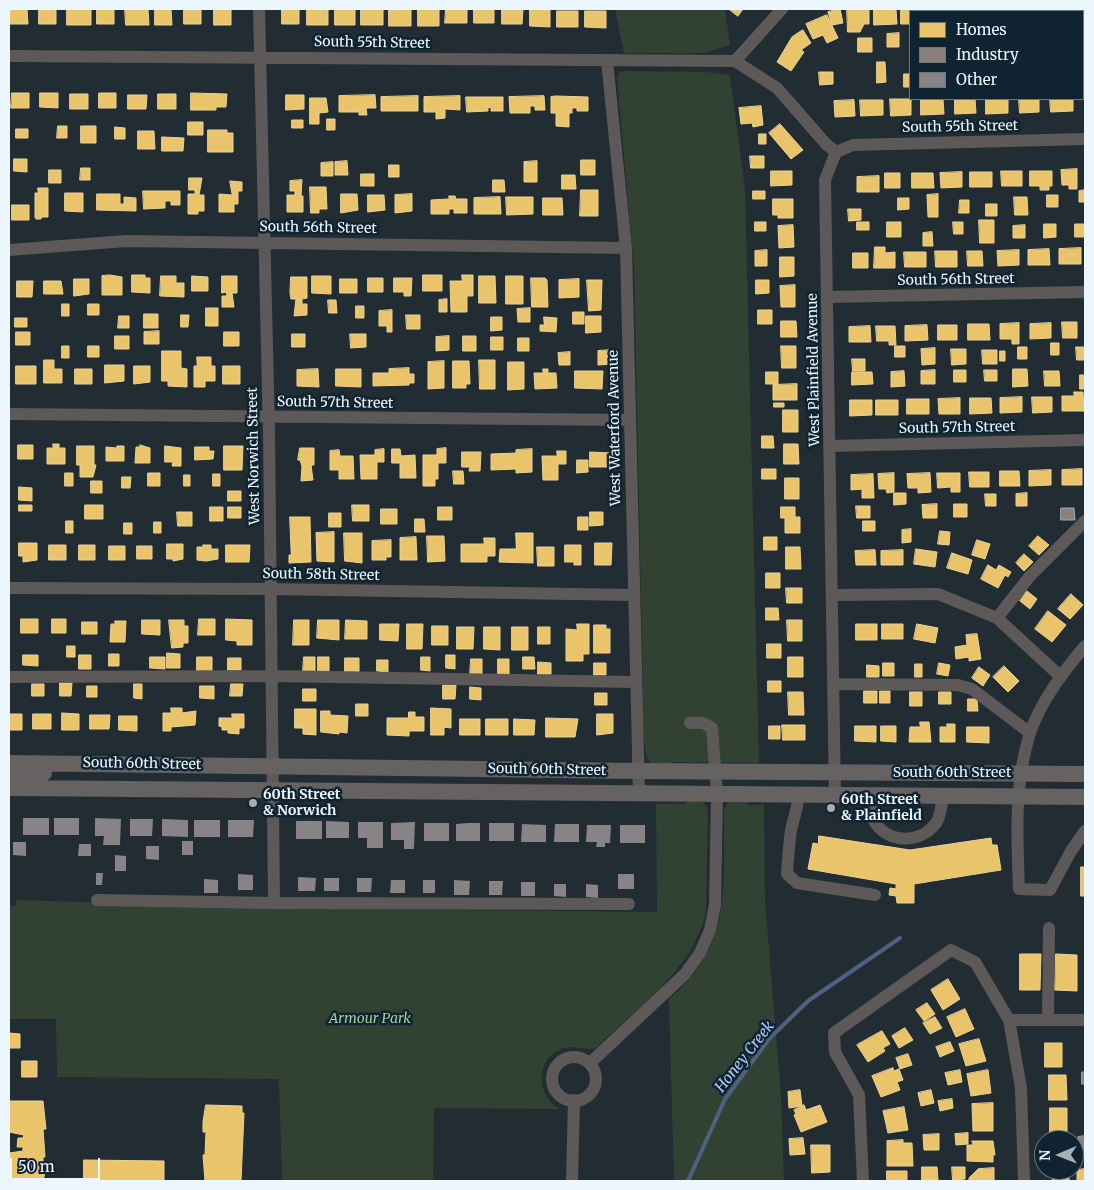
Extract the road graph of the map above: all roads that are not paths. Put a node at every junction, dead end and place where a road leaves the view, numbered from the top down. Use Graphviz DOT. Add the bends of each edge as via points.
graph roads {
  1 [pos="260,9"];
  2 [pos="782,9"];
  3 [pos="9,56"];
  4 [pos="261,57"];
  5 [pos="607,61"];
  6 [pos="736,61"];
  7 [pos="1085,139"];
  8 [pos="836,152"];
  9 [pos="265,242"];
  10 [pos="626,248"];
  11 [pos="9,250"];
  12 [pos="1085,292"];
  13 [pos="828,297"];
  14 [pos="9,414"];
  15 [pos="268,417"];
  16 [pos="630,420"];
  17 [pos="1085,440"];
  18 [pos="830,446"];
  19 [pos="1085,521"];
  20 [pos="9,588"];
  21 [pos="271,589"];
  22 [pos="633,595"];
  23 [pos="832,595"];
  24 [pos="997,618"];
  25 [pos="1085,646"];
  26 [pos="272,676"];
  27 [pos="1060,676"];
  28 [pos="9,677"];
  29 [pos="635,682"];
  30 [pos="835,684"];
  31 [pos="690,723"];
  32 [pos="1030,733"];
  33 [pos="9,763"];
  34 [pos="105,763"];
  35 [pos="273,766"];
  36 [pos="638,771"];
  37 [pos="716,772"];
  38 [pos="836,772"];
  39 [pos="1021,774"];
  40 [pos="1085,774"];
  41 [pos="9,779"];
  42 [pos="9,788"];
  43 [pos="273,790"];
  44 [pos="638,794"];
  45 [pos="717,794"];
  46 [pos="798,795"];
  47 [pos="835,796"];
  48 [pos="870,796"];
  49 [pos="943,797"];
  50 [pos="1085,797"];
  51 [pos="1019,798"];
  52 [pos="1085,831"];
  53 [pos="875,896"];
  54 [pos="97,900"];
  55 [pos="274,903"];
  56 [pos="629,904"];
  57 [pos="1049,928"];
  58 [pos="1008,1020"];
  59 [pos="1048,1020"];
  60 [pos="1085,1020"];
  61 [pos="590,1063"];
  62 [pos="574,1100"];
  63 [pos="572,1181"];
  64 [pos="863,1181"];
  65 [pos="1024,1181"];
  1 -- 4 [label="street, West Norwich Street"];
  2 -- 6 [label="street"];
  3 -- 4 [label="street, South 55th Street"];
  4 -- 5 [label="street, South 55th Street"];
  4 -- 9 [label="street, West Norwich Street"];
  5 -- 6 [label="street, South 55th Street"];
  5 -- 10 [label="street, West Waterford Avenue"];
  6 -- 8 [label="street" via="777,88"];
  7 -- 8 [label="street, South 55th Street" via="854,144"];
  8 -- 13 [label="street, West Plainfield Avenue" via="825,180"];
  9 -- 10 [label="street, South 56th Street"];
  9 -- 11 [label="street, South 56th Street" via="126,241"];
  9 -- 15 [label="street, West Norwich Street"];
  10 -- 16 [label="street, West Waterford Avenue"];
  12 -- 13 [label="street, South 56th Street"];
  13 -- 18 [label="street, West Plainfield Avenue"];
  14 -- 15 [label="street, South 57th Street"];
  15 -- 16 [label="street, South 57th Street"];
  15 -- 21 [label="street, West Norwich Street"];
  16 -- 22 [label="street, West Waterford Avenue"];
  17 -- 18 [label="street, South 57th Street"];
  18 -- 23 [label="street, West Plainfield Avenue"];
  19 -- 24 [label="street" via="1030,576"];
  20 -- 21 [label="street, South 58th Street"];
  21 -- 22 [label="street, South 58th Street"];
  21 -- 26 [label="street, West Norwich Street"];
  22 -- 29 [label="street, West Waterford Avenue"];
  23 -- 24 [label="street" via="938,594"];
  23 -- 30 [label="street, West Plainfield Avenue"];
  24 -- 27 [label="street"];
  25 -- 27 [label="street"];
  26 -- 28 [label="street"];
  26 -- 29 [label="street"];
  26 -- 35 [label="street, West Norwich Street"];
  27 -- 32 [label="street"];
  29 -- 36 [label="street, West Waterford Avenue"];
  30 -- 32 [label="street" via="958,685 972,689"];
  30 -- 38 [label="street, West Plainfield Avenue"];
  31 -- 37 [label="street" via="703,723 712,728"];
  32 -- 39 [label="street"];
  33 -- 34 [label="main road, South 60th Street"];
  34 -- 35 [label="main road, South 60th Street"];
  34 -- 41 [label="main road" via="55,773 26,773"];
  35 -- 36 [label="main road, South 60th Street"];
  35 -- 43 [label="street, West Norwich Street"];
  36 -- 37 [label="main road, South 60th Street"];
  36 -- 44 [label="street, West Waterford Avenue"];
  37 -- 38 [label="main road, South 60th Street"];
  37 -- 45 [label="street"];
  38 -- 39 [label="main road, South 60th Street"];
  38 -- 47 [label="street, West Plainfield Avenue"];
  39 -- 40 [label="main road, South 60th Street"];
  39 -- 51 [label="street"];
  42 -- 43 [label="main road, South 60th Street"];
  43 -- 44 [label="main road, South 60th Street"];
  43 -- 55 [label="street, West Norwich Street"];
  44 -- 45 [label="main road, South 60th Street"];
  45 -- 46 [label="main road, South 60th Street"];
  45 -- 61 [label="street" via="715,906 710,930 700,953 685,974"];
  46 -- 47 [label="main road, South 60th Street"];
  46 -- 53 [label="street" via="798,810 788,844 787,874 797,882"];
  47 -- 48 [label="main road, South 60th Street"];
  48 -- 49 [label="main road, South 60th Street"];
  48 -- 49 [label="street" via="872,817 879,828 888,835 909,839 919,838 936,823"];
  49 -- 51 [label="main road, South 60th Street"];
  50 -- 51 [label="main road, South 60th Street"];
  51 -- 52 [label="street" via="1016,829 1019,889 1050,890"];
  54 -- 55 [label="street"];
  55 -- 56 [label="street"];
  57 -- 59 [label="street"];
  58 -- 59 [label="street"];
  58 -- 64 [label="street" via="975,962 951,950 834,1033 835,1052 858,1095"];
  58 -- 65 [label="street" via="1022,1088"];
  59 -- 60 [label="street"];
  61 -- 62 [label="street" via="596,1077 595,1085 586,1098"];
  61 -- 62 [label="street" via="568,1058 554,1070 556,1091 563,1098"];
  62 -- 63 [label="street"];
}
